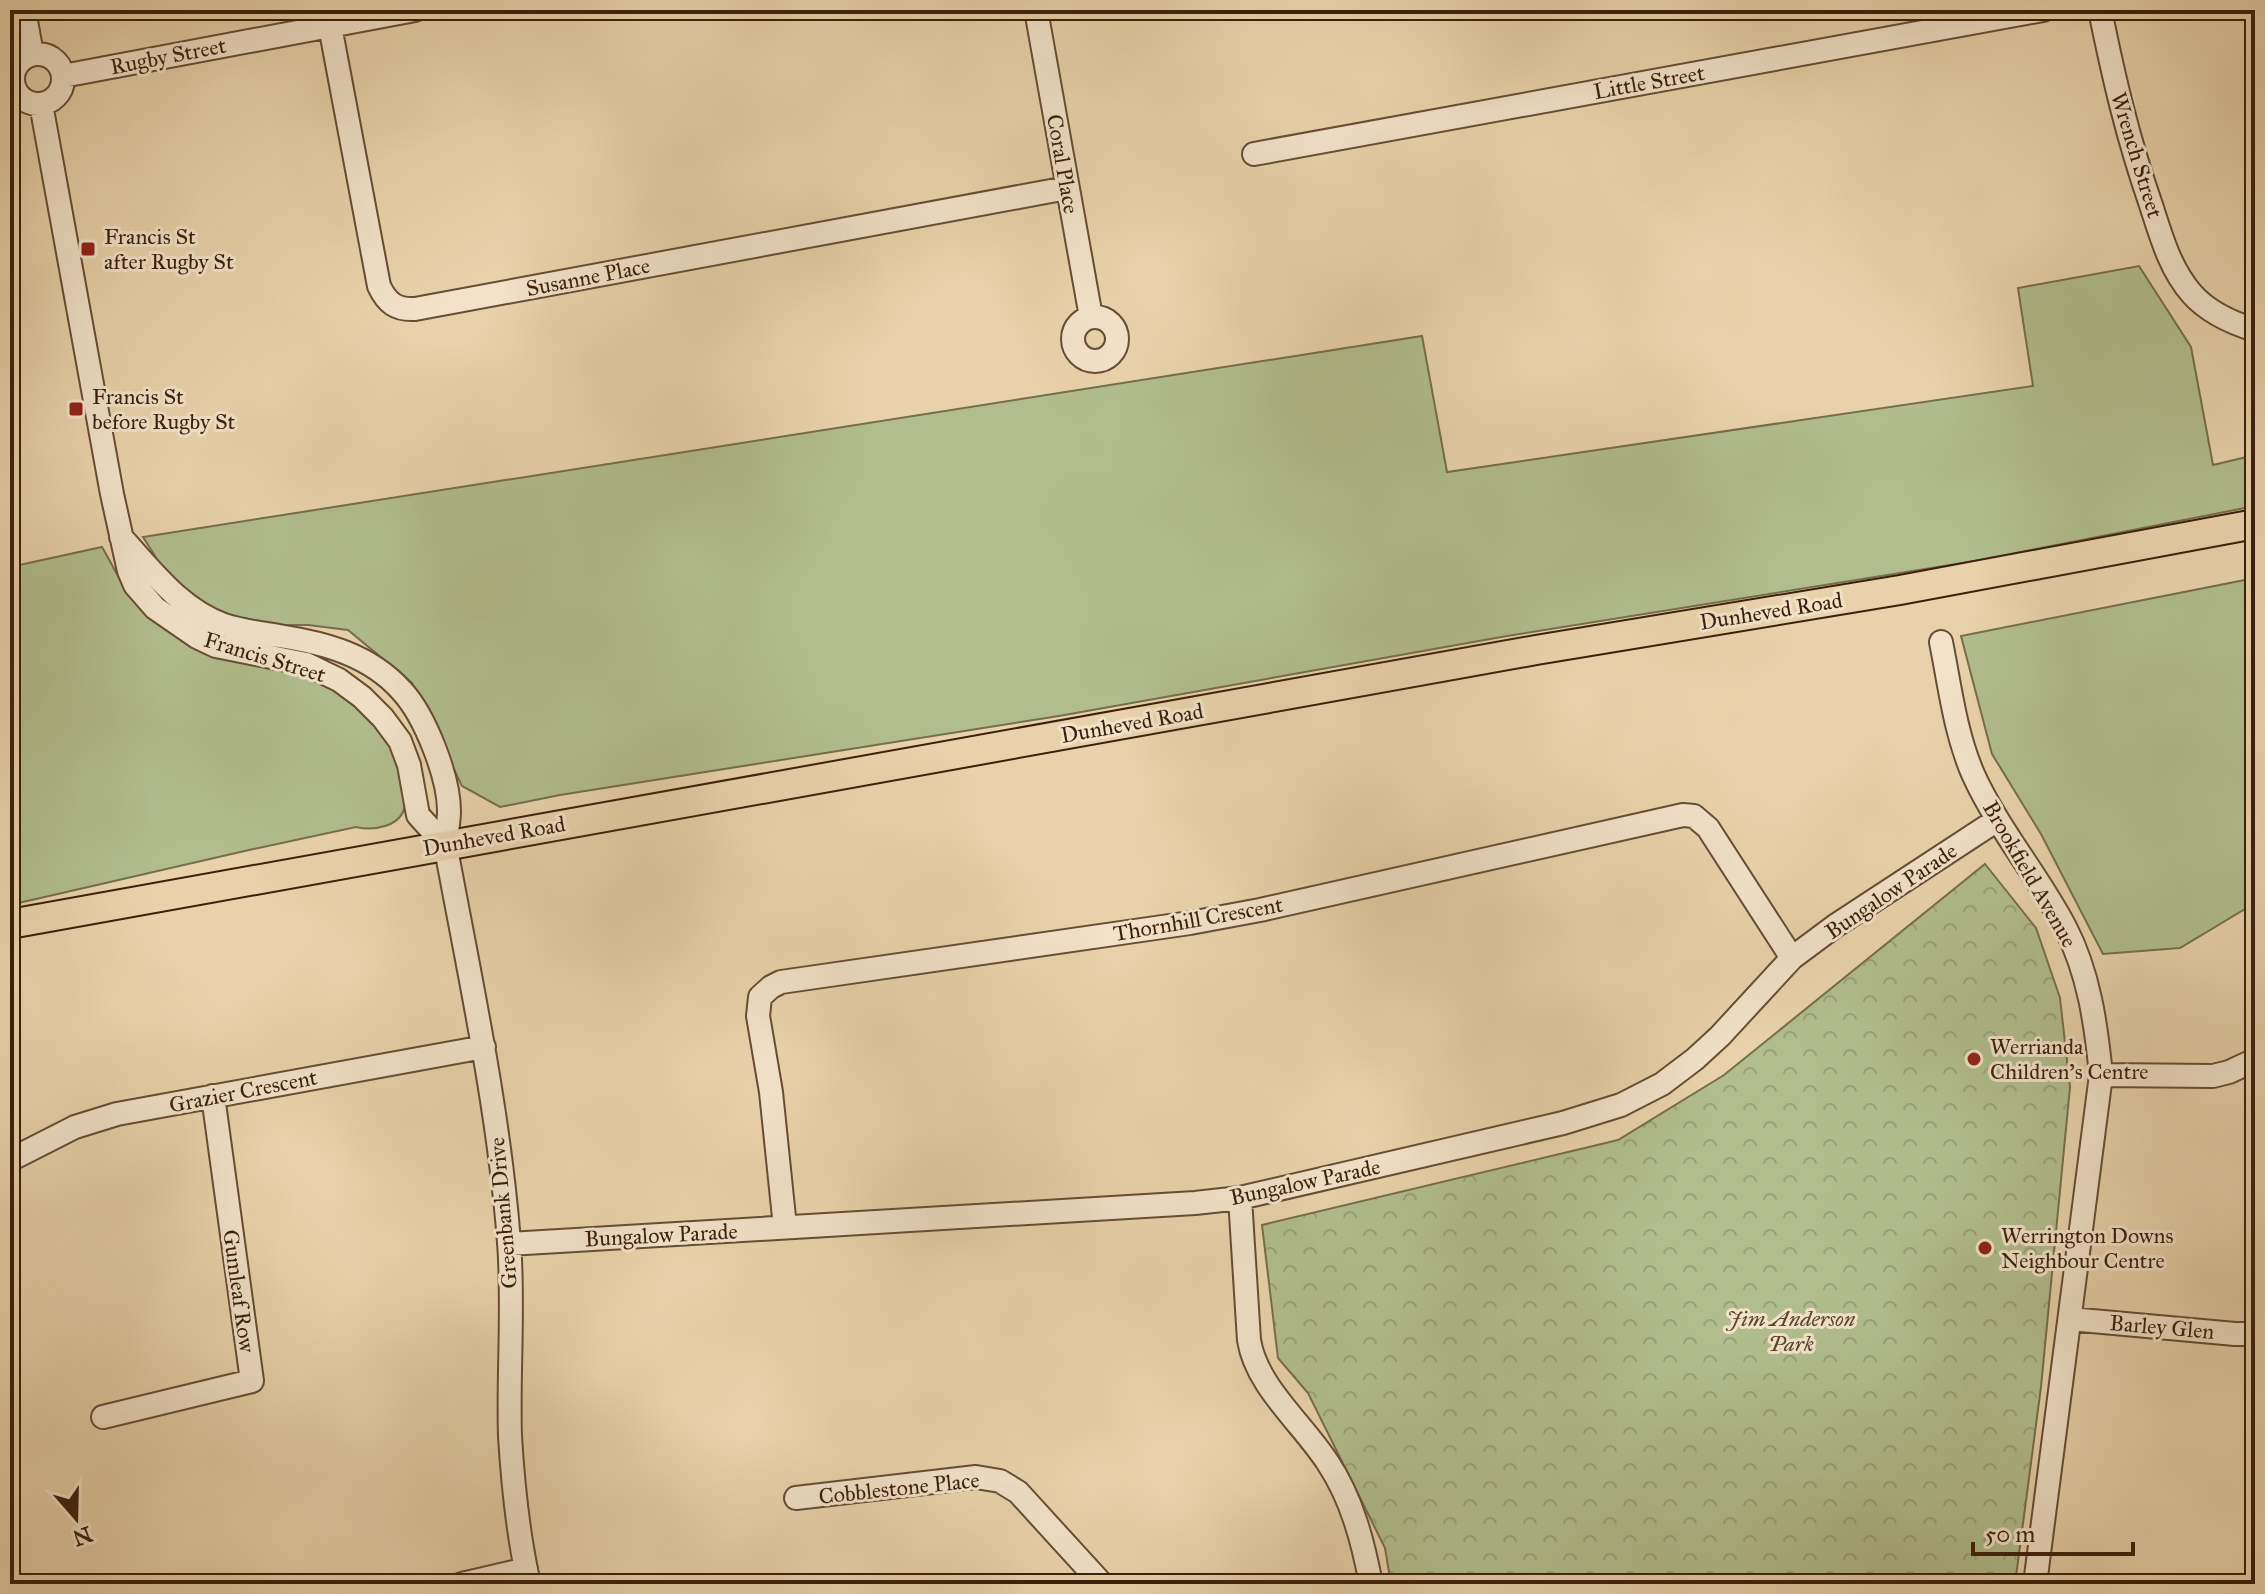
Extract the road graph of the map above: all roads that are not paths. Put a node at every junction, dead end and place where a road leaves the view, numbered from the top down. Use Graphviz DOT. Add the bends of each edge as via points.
graph roads {
  1 [pos="24,10"];
  2 [pos="415,10"];
  3 [pos="1036,10"];
  4 [pos="2043,10"];
  5 [pos="2100,10"];
  6 [pos="320,21"];
  7 [pos="32,54"];
  8 [pos="63,76"];
  9 [pos="11,84"];
  10 [pos="41,104"];
  11 [pos="1254,154"];
  12 [pos="1067,188"];
  13 [pos="1091,317"];
  14 [pos="2255,330"];
  15 [pos="2255,524"];
  16 [pos="121,537"];
  17 [pos="1941,642"];
  18 [pos="1997,820"];
  19 [pos="445,845"];
  20 [pos="10,924"];
  21 [pos="1792,958"];
  22 [pos="484,1047"];
  23 [pos="2255,1060"];
  24 [pos="2101,1075"];
  25 [pos="213,1096"];
  26 [pos="10,1160"];
  27 [pos="1240,1198"];
  28 [pos="785,1227"];
  29 [pos="509,1244"];
  30 [pos="2070,1319"];
  31 [pos="2255,1334"];
  32 [pos="103,1417"];
  33 [pos="796,1498"];
  34 [pos="527,1576"];
  35 [pos="462,1584"];
  36 [pos="1102,1584"];
  37 [pos="1371,1584"];
  38 [pos="2035,1584"];
  1 -- 7 [label="street"];
  2 -- 6 [label="street, Rugby Street"];
  3 -- 12 [label="street, Coral Place"];
  4 -- 11 [label="street, Little Street"];
  5 -- 14 [label="street, Wrench Street" via="2132,151 2175,269 2215,312"];
  6 -- 8 [label="street, Rugby Street"];
  6 -- 12 [label="street, Susanne Place" via="379,286 386,299 404,309"];
  7 -- 8 [label="street" via="56,61"];
  7 -- 9 [label="street" via="19,62"];
  8 -- 10 [label="street" via="60,92"];
  9 -- 10 [label="street" via="26,102"];
  10 -- 16 [label="street, Francis Street"];
  12 -- 13 [label="street, Coral Place"];
  15 -- 19 [label="main road, Dunheved Road"];
  16 -- 19 [label="street, Francis Street" via="135,585 182,628 216,646 324,671 373,706 406,752 418,815"];
  16 -- 19 [label="street, Francis Street" via="162,584 201,614 223,625 337,648 391,681 429,734 448,802"];
  17 -- 18 [label="street, Brookfield Avenue" via="1962,741"];
  18 -- 21 [label="street, Bungalow Parade"];
  18 -- 24 [label="street, Brookfield Avenue" via="2074,948 2088,984"];
  19 -- 20 [label="main road, Dunheved Road"];
  19 -- 22 [label="street, Greenbank Drive"];
  21 -- 27 [label="street, Bungalow Parade" via="1695,1059 1621,1105"];
  21 -- 28 [label="street, Thornhill Crescent" via="1708,828 1694,816 1683,815 1190,923 781,982 760,997 758,1016"];
  22 -- 25 [label="street, Grazier Crescent"];
  22 -- 29 [label="street, Greenbank Drive"];
  23 -- 24 [label="street" via="2213,1076"];
  24 -- 30 [label="street, Brookfield Avenue"];
  25 -- 26 [label="street, Grazier Crescent" via="98,1119"];
  25 -- 32 [label="street, Gumleaf Row" via="252,1381"];
  27 -- 28 [label="street, Bungalow Parade"];
  27 -- 37 [label="street" via="1254,1362 1340,1483 1363,1544"];
  28 -- 29 [label="street, Bungalow Parade"];
  29 -- 34 [label="street, Greenbank Drive" via="510,1434"];
  30 -- 31 [label="street, Barley Glen"];
  30 -- 38 [label="street, Brookfield Avenue"];
  33 -- 36 [label="street, Cobblestone Place" via="976,1477 1000,1481 1028,1501"];
  34 -- 35 [label="street"];
}
